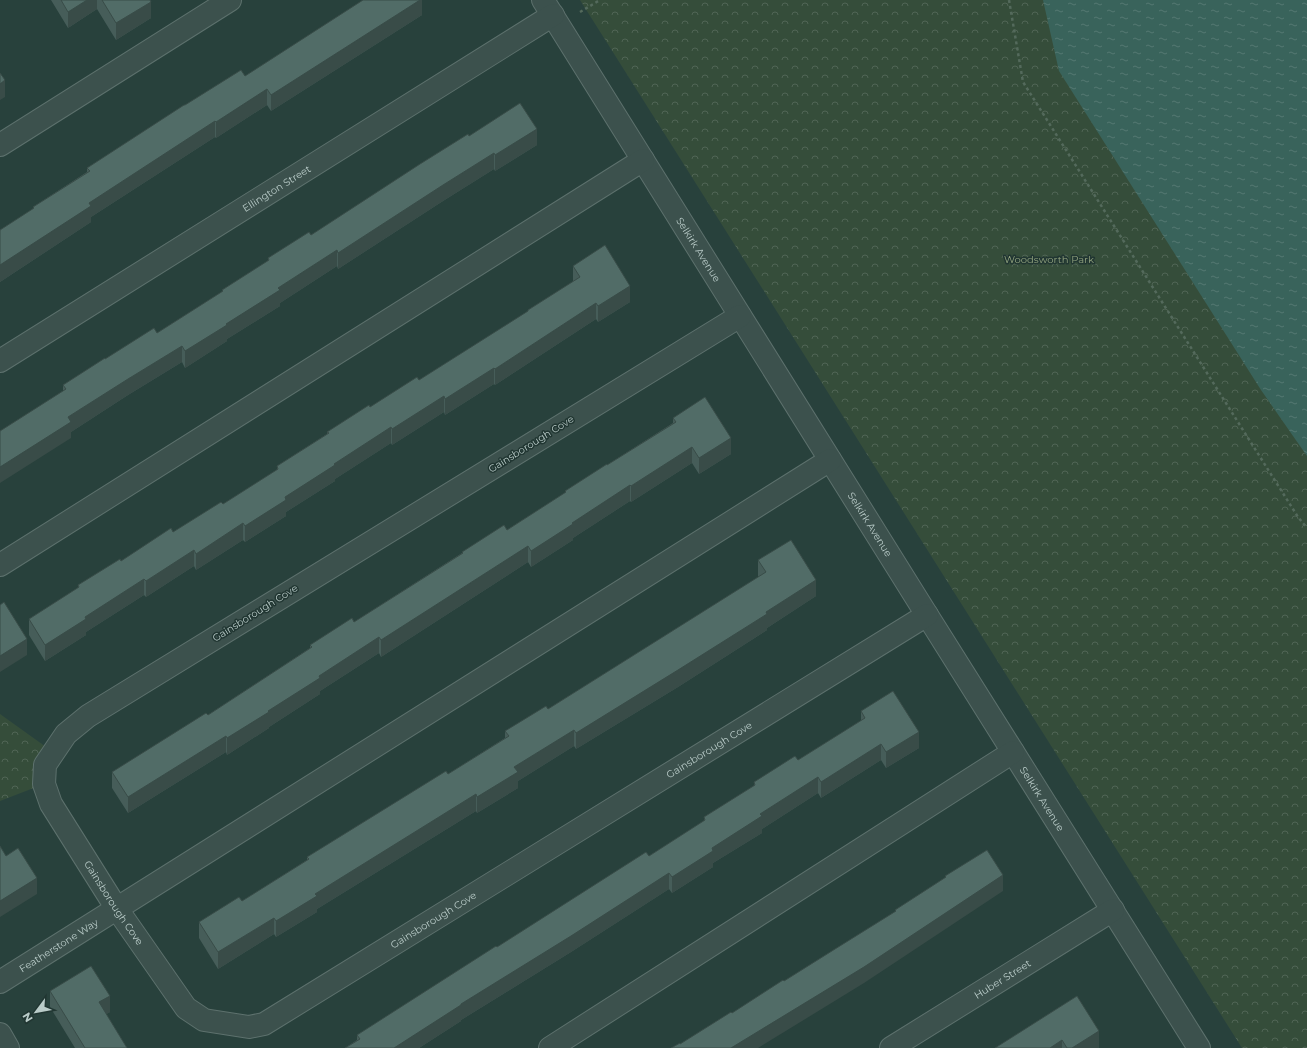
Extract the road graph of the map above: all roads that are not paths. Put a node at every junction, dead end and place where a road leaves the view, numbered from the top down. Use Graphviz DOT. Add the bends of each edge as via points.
graph roads {
  1 [pos="230,0"];
  2 [pos="548,7"];
  3 [pos="0,145"];
  4 [pos="643,160"];
  5 [pos="740,316"];
  6 [pos="0,361"];
  7 [pos="830,460"];
  8 [pos="0,565"];
  9 [pos="927,615"];
  10 [pos="1013,752"];
  11 [pos="116,909"];
  12 [pos="1114,910"];
  13 [pos="0,982"];
  14 [pos="0,1034"];
  15 [pos="8,1048"];
  16 [pos="550,1048"];
  17 [pos="891,1048"];
  18 [pos="1199,1048"];
  1 -- 3 [label="street"];
  2 -- 4 [label="street, Selkirk Avenue"];
  2 -- 6 [label="street, Ellington Street"];
  4 -- 5 [label="street, Selkirk Avenue"];
  4 -- 8 [label="street"];
  5 -- 7 [label="street, Selkirk Avenue"];
  5 -- 11 [label="street, Gainsborough Cove" via="88,716 66,734 44,766 44,784 51,804"];
  7 -- 9 [label="street, Selkirk Avenue"];
  7 -- 11 [label="street, Featherstone Way"];
  9 -- 10 [label="street, Selkirk Avenue"];
  9 -- 11 [label="street, Gainsborough Cove" via="264,1024 249,1027 204,1020 186,1008"];
  10 -- 12 [label="street, Selkirk Avenue"];
  10 -- 16 [label="street"];
  11 -- 13 [label="street, Featherstone Way"];
  12 -- 17 [label="street, Huber Street"];
  12 -- 18 [label="street, Selkirk Avenue"];
  14 -- 15 [label="street"];
}
